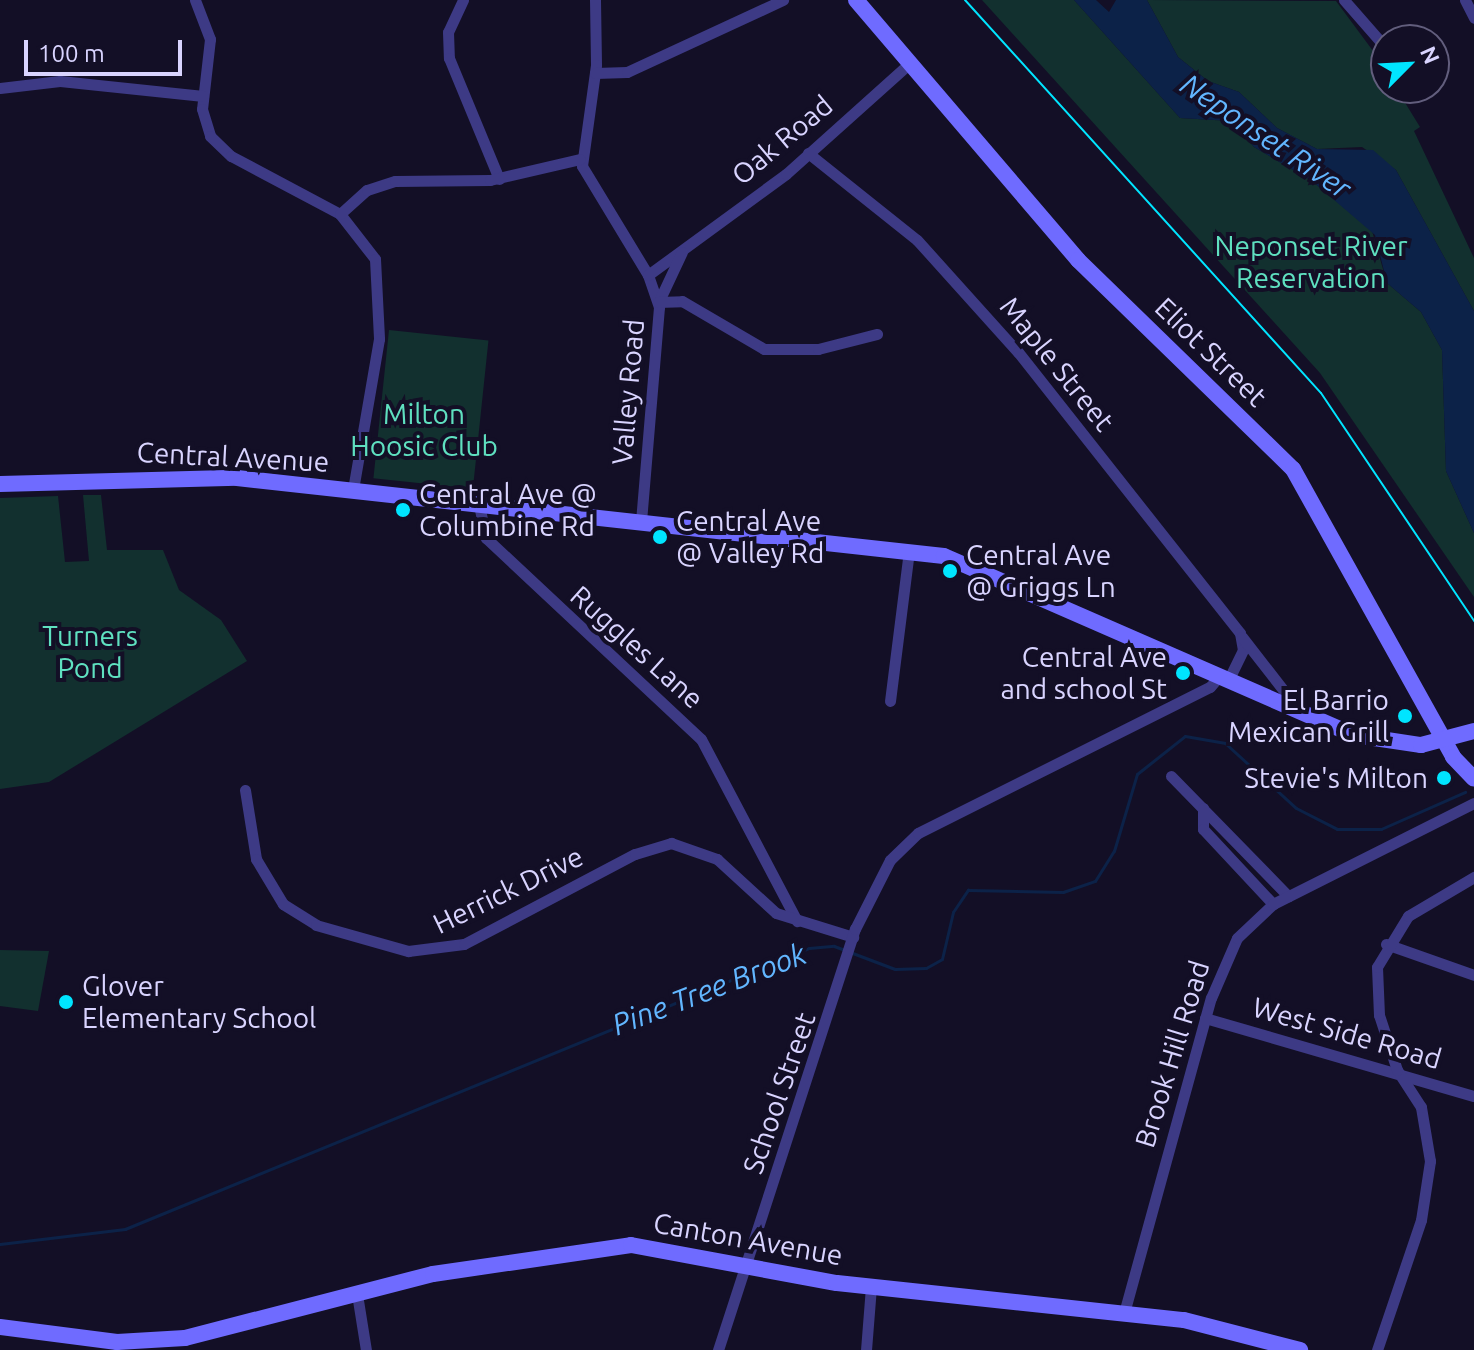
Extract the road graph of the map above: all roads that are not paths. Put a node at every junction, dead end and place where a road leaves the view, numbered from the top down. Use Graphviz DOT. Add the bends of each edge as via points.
graph roads {
  1 [pos="195,0"];
  2 [pos="463,0"];
  3 [pos="595,0"];
  4 [pos="783,0"];
  5 [pos="856,0"];
  6 [pos="1344,0"];
  7 [pos="1465,0"];
  8 [pos="1474,18"];
  9 [pos="1370,30"];
  10 [pos="911,62"];
  11 [pos="595,73"];
  12 [pos="0,88"];
  13 [pos="203,96"];
  14 [pos="808,153"];
  15 [pos="580,159"];
  16 [pos="499,179"];
  17 [pos="340,214"];
  18 [pos="682,252"];
  19 [pos="648,275"];
  20 [pos="658,302"];
  21 [pos="877,334"];
  22 [pos="0,473"];
  23 [pos="49,478"];
  24 [pos="0,484"];
  25 [pos="353,490"];
  26 [pos="479,505"];
  27 [pos="641,523"];
  28 [pos="909,551"];
  29 [pos="1240,633"];
  30 [pos="1203,667"];
  31 [pos="1224,677"];
  32 [pos="1186,697"];
  33 [pos="890,701"];
  34 [pos="1300,710"];
  35 [pos="1474,731"];
  36 [pos="1445,742"];
  37 [pos="1171,776"];
  38 [pos="1474,779"];
  39 [pos="245,790"];
  40 [pos="1474,803"];
  41 [pos="1203,808"];
  42 [pos="1474,877"];
  43 [pos="1288,896"];
  44 [pos="1273,904"];
  45 [pos="797,921"];
  46 [pos="852,939"];
  47 [pos="1386,944"];
  48 [pos="1474,975"];
  49 [pos="1205,1018"];
  50 [pos="1397,1070"];
  51 [pos="1474,1096"];
  52 [pos="747,1264"];
  53 [pos="871,1286"];
  54 [pos="357,1294"];
  55 [pos="1124,1313"];
  56 [pos="0,1327"];
  57 [pos="137,1346"];
  58 [pos="366,1350"];
  59 [pos="718,1350"];
  60 [pos="866,1350"];
  61 [pos="1300,1350"];
  62 [pos="1377,1350"];
  1 -- 13 [label="street" via="210,39"];
  2 -- 16 [label="street" via="448,32 449,58"];
  3 -- 11 [label="street"];
  4 -- 11 [label="street" via="627,72"];
  5 -- 10 [label="street, Eliot Street"];
  6 -- 9 [label="street"];
  7 -- 8 [label="street"];
  10 -- 14 [label="street, Oak Road"];
  10 -- 36 [label="street, Eliot Street" via="1078,260 1298,475"];
  11 -- 15 [label="street"];
  12 -- 13 [label="street" via="60,81"];
  13 -- 17 [label="street" via="204,124 219,147"];
  14 -- 18 [label="street, Oak Road"];
  14 -- 29 [label="street, Maple Street" via="910,233 977,303"];
  15 -- 16 [label="street"];
  15 -- 19 [label="street, Valley Road" via="590,188"];
  16 -- 17 [label="street" via="395,181 360,194"];
  17 -- 25 [label="street" via="371,251 380,289 378,350"];
  18 -- 19 [label="street, Oak Road"];
  18 -- 20 [label="street, Oak Road"];
  19 -- 20 [label="street, Valley Road"];
  20 -- 21 [label="street" via="682,301 764,349 818,349"];
  20 -- 27 [label="street, Valley Road"];
  22 -- 23 [label="street, Central Avenue"];
  23 -- 24 [label="street, Central Avenue"];
  23 -- 25 [label="street, Central Avenue" via="200,475"];
  25 -- 26 [label="street, Central Avenue"];
  26 -- 27 [label="street, Central Avenue"];
  26 -- 45 [label="street, Ruggles Lane" via="486,538 701,739"];
  27 -- 28 [label="street, Central Avenue"];
  28 -- 30 [label="street, Central Avenue" via="968,562"];
  28 -- 33 [label="street"];
  29 -- 31 [label="street" via="1243,650"];
  29 -- 34 [label="street, Maple Street"];
  30 -- 31 [label="street, Central Avenue"];
  30 -- 32 [label="street"];
  31 -- 32 [label="street, School Street"];
  31 -- 34 [label="street, Central Avenue"];
  32 -- 46 [label="street, School Street" via="909,839 884,869"];
  34 -- 36 [label="street, Central Avenue" via="1379,741"];
  35 -- 36 [label="street, Central Avenue"];
  36 -- 38 [label="street, Eliot Street"];
  37 -- 41 [label="street"];
  39 -- 45 [label="street, Herrick Drive" via="256,859 283,904 316,925 408,951 454,948 635,854 671,843 711,855 764,905"];
  40 -- 43 [label="street, Brook Hill Road"];
  41 -- 43 [label="street"];
  41 -- 44 [label="street" via="1203,829"];
  42 -- 47 [label="street" via="1415,910"];
  43 -- 44 [label="street, Brook Hill Road"];
  44 -- 49 [label="street, Brook Hill Road" via="1233,945"];
  45 -- 46 [label="street, Herrick Drive"];
  46 -- 52 [label="street, School Street"];
  47 -- 48 [label="street"];
  47 -- 50 [label="street" via="1375,999"];
  49 -- 50 [label="street, West Side Road"];
  49 -- 55 [label="street, Brook Hill Road"];
  50 -- 51 [label="street, West Side Road"];
  50 -- 62 [label="street" via="1421,1107 1430,1171"];
  52 -- 53 [label="street, Canton Avenue"];
  52 -- 54 [label="street, Canton Avenue" via="661,1247 590,1247"];
  52 -- 59 [label="street, School Street"];
  53 -- 55 [label="street, Canton Avenue"];
  53 -- 60 [label="street"];
  54 -- 57 [label="street, Canton Avenue" via="210,1333"];
  54 -- 58 [label="street"];
  55 -- 61 [label="street, Canton Avenue" via="1221,1327"];
  56 -- 57 [label="street, Canton Avenue"];
}
